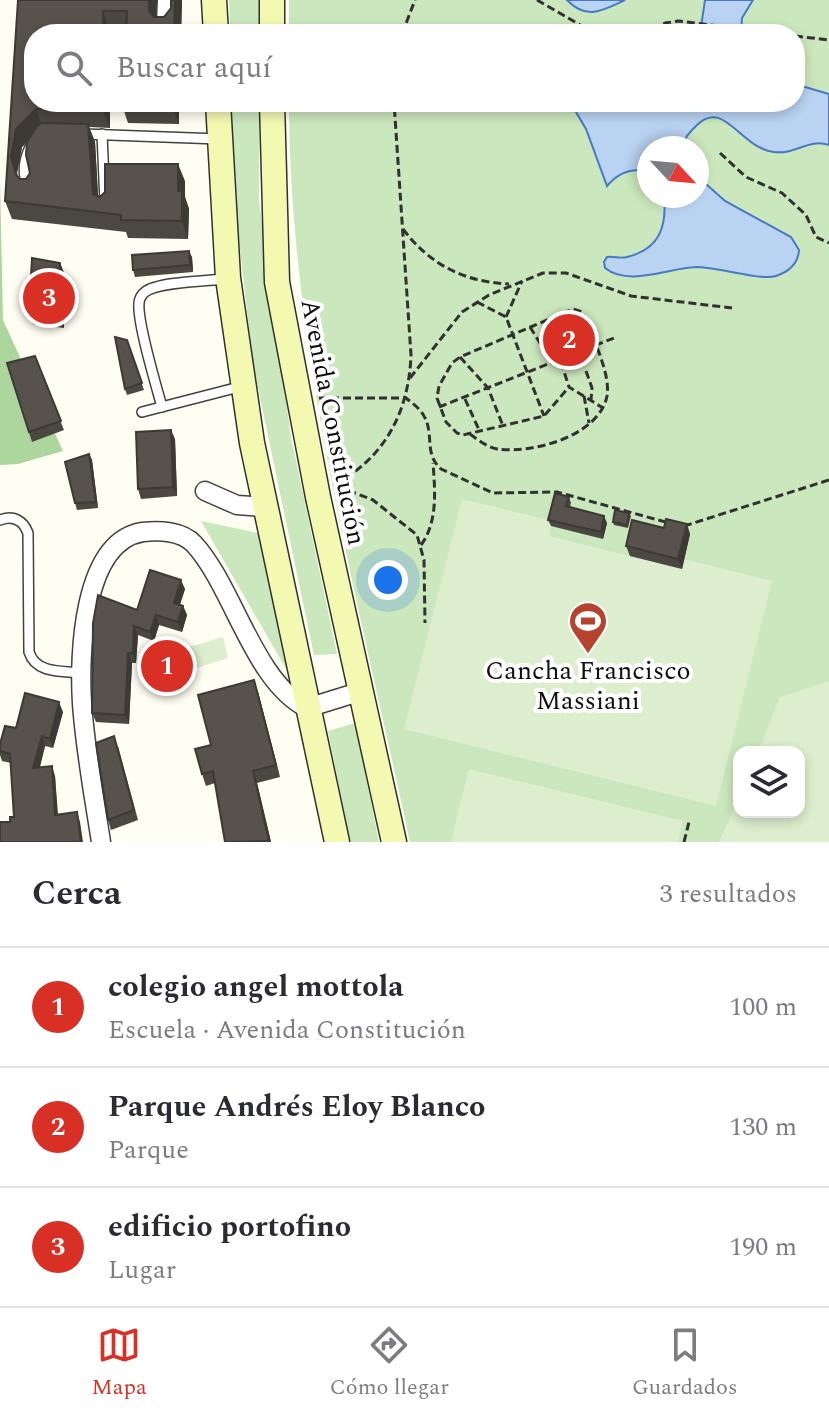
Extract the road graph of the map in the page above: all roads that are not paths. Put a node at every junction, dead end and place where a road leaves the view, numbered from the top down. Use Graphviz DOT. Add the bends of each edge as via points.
graph roads {
  1 [pos="167,0"];
  2 [pos="214,0"];
  3 [pos="272,0"];
  4 [pos="166,24"];
  5 [pos="215,24"];
  6 [pos="272,24"];
  7 [pos="218,112"];
  8 [pos="272,112"];
  9 [pos="74,134"];
  10 [pos="102,134"];
  11 [pos="39,137"];
  12 [pos="219,139"];
  13 [pos="29,190"];
  14 [pos="105,207"];
  15 [pos="228,278"];
  16 [pos="243,386"];
  17 [pos="162,407"];
  18 [pos="142,412"];
  19 [pos="205,491"];
  20 [pos="265,507"];
  21 [pos="0,520"];
  22 [pos="82,673"];
  23 [pos="362,691"];
  24 [pos="307,708"];
  25 [pos="101,842"];
  26 [pos="337,842"];
  27 [pos="394,842"];
  1 -- 4 [label="street"];
  2 -- 5 [label="main road"];
  3 -- 6 [label="main road"];
  7 -- 12 [label="main road"];
  8 -- 23 [label="main road, Avenida Constitución" via="277,282"];
  9 -- 10 [label="lane"];
  10 -- 12 [label="lane"];
  10 -- 14 [label="lane"];
  11 -- 13 [label="lane" via="26,156 23,176"];
  12 -- 15 [label="main road"];
  15 -- 16 [label="main road"];
  15 -- 17 [label="lane" via="147,290 141,296"];
  16 -- 17 [label="lane"];
  16 -- 20 [label="main road"];
  17 -- 18 [label="lane"];
  19 -- 20 [label="street" via="237,505"];
  20 -- 24 [label="main road"];
  21 -- 22 [label="lane" via="17,519 28,533 32,662 40,668"];
  22 -- 24 [label="street" via="85,621 104,559 136,533 177,534 192,541 269,670 291,698"];
  22 -- 25 [label="street"];
  23 -- 24 [label="street"];
  23 -- 27 [label="main road, Avenida Constitución"];
  24 -- 26 [label="main road"];
}
